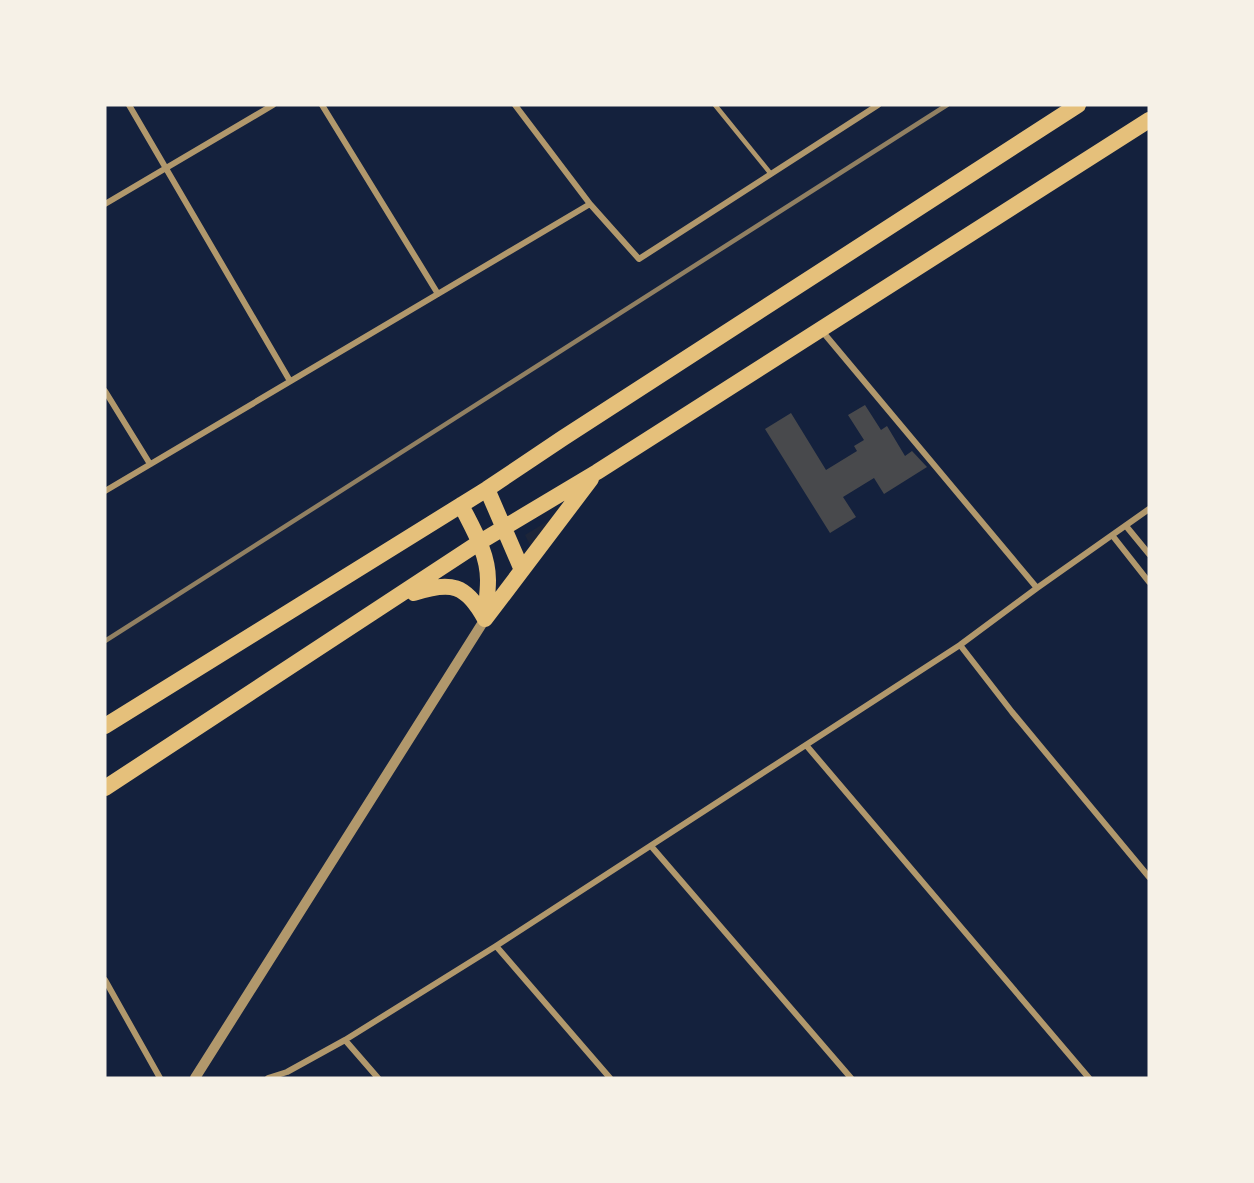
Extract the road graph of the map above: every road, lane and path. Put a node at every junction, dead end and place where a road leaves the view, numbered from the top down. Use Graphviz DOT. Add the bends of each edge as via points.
graph roads {
  1 [pos="129,105"];
  2 [pos="273,105"];
  3 [pos="322,105"];
  4 [pos="515,105"];
  5 [pos="716,105"];
  6 [pos="878,105"];
  7 [pos="1078,105"];
  8 [pos="1149,120"];
  9 [pos="166,169"];
  10 [pos="771,174"];
  11 [pos="105,204"];
  12 [pos="590,204"];
  13 [pos="438,294"];
  14 [pos="821,329"];
  15 [pos="290,381"];
  16 [pos="105,390"];
  17 [pos="150,464"];
  18 [pos="597,472"];
  19 [pos="487,489"];
  20 [pos="105,491"];
  21 [pos="461,505"];
  22 [pos="1149,509"];
  23 [pos="1126,526"];
  24 [pos="505,528"];
  25 [pos="1112,535"];
  26 [pos="480,542"];
  27 [pos="1149,554"];
  28 [pos="522,570"];
  29 [pos="1149,582"];
  30 [pos="1037,588"];
  31 [pos="393,600"];
  32 [pos="485,619"];
  33 [pos="960,645"];
  34 [pos="105,726"];
  35 [pos="806,745"];
  36 [pos="105,788"];
  37 [pos="651,846"];
  38 [pos="1149,877"];
  39 [pos="496,946"];
  40 [pos="105,980"];
  41 [pos="345,1041"];
  42 [pos="286,1072"];
  43 [pos="160,1078"];
  44 [pos="195,1078"];
  45 [pos="268,1078"];
  46 [pos="280,1078"];
  47 [pos="378,1078"];
  48 [pos="610,1078"];
  49 [pos="851,1078"];
  50 [pos="1089,1078"];
  1 -- 9 [label="street"];
  2 -- 9 [label="street"];
  3 -- 13 [label="street"];
  4 -- 12 [label="street"];
  5 -- 10 [label="lane"];
  6 -- 10 [label="street"];
  7 -- 19 [label="highway"];
  8 -- 14 [label="highway"];
  9 -- 11 [label="street"];
  9 -- 15 [label="street"];
  10 -- 12 [label="street" via="639,259"];
  12 -- 13 [label="street"];
  13 -- 15 [label="street"];
  14 -- 18 [label="highway"];
  14 -- 30 [label="street"];
  15 -- 17 [label="street"];
  16 -- 17 [label="street"];
  17 -- 20 [label="street"];
  18 -- 24 [label="highway"];
  18 -- 28 [label="highway"];
  19 -- 21 [label="highway"];
  19 -- 24 [label="highway"];
  21 -- 26 [label="highway"];
  21 -- 34 [label="highway"];
  22 -- 23 [label="street"];
  23 -- 25 [label="street"];
  23 -- 27 [label="street"];
  24 -- 26 [label="highway"];
  24 -- 28 [label="highway"];
  25 -- 29 [label="street"];
  25 -- 30 [label="street"];
  26 -- 31 [label="highway"];
  26 -- 32 [label="highway" via="488,580"];
  28 -- 32 [label="highway"];
  30 -- 33 [label="street"];
  31 -- 32 [label="highway" via="435,586 458,588 476,604"];
  31 -- 36 [label="highway"];
  32 -- 44 [label="street"];
  33 -- 35 [label="street"];
  33 -- 38 [label="street"];
  35 -- 37 [label="street"];
  35 -- 50 [label="street"];
  37 -- 39 [label="street"];
  37 -- 49 [label="street"];
  39 -- 41 [label="street"];
  39 -- 48 [label="street"];
  40 -- 43 [label="street"];
  41 -- 42 [label="street"];
  41 -- 47 [label="street"];
  42 -- 45 [label="street"];
  42 -- 46 [label="street"];
}
